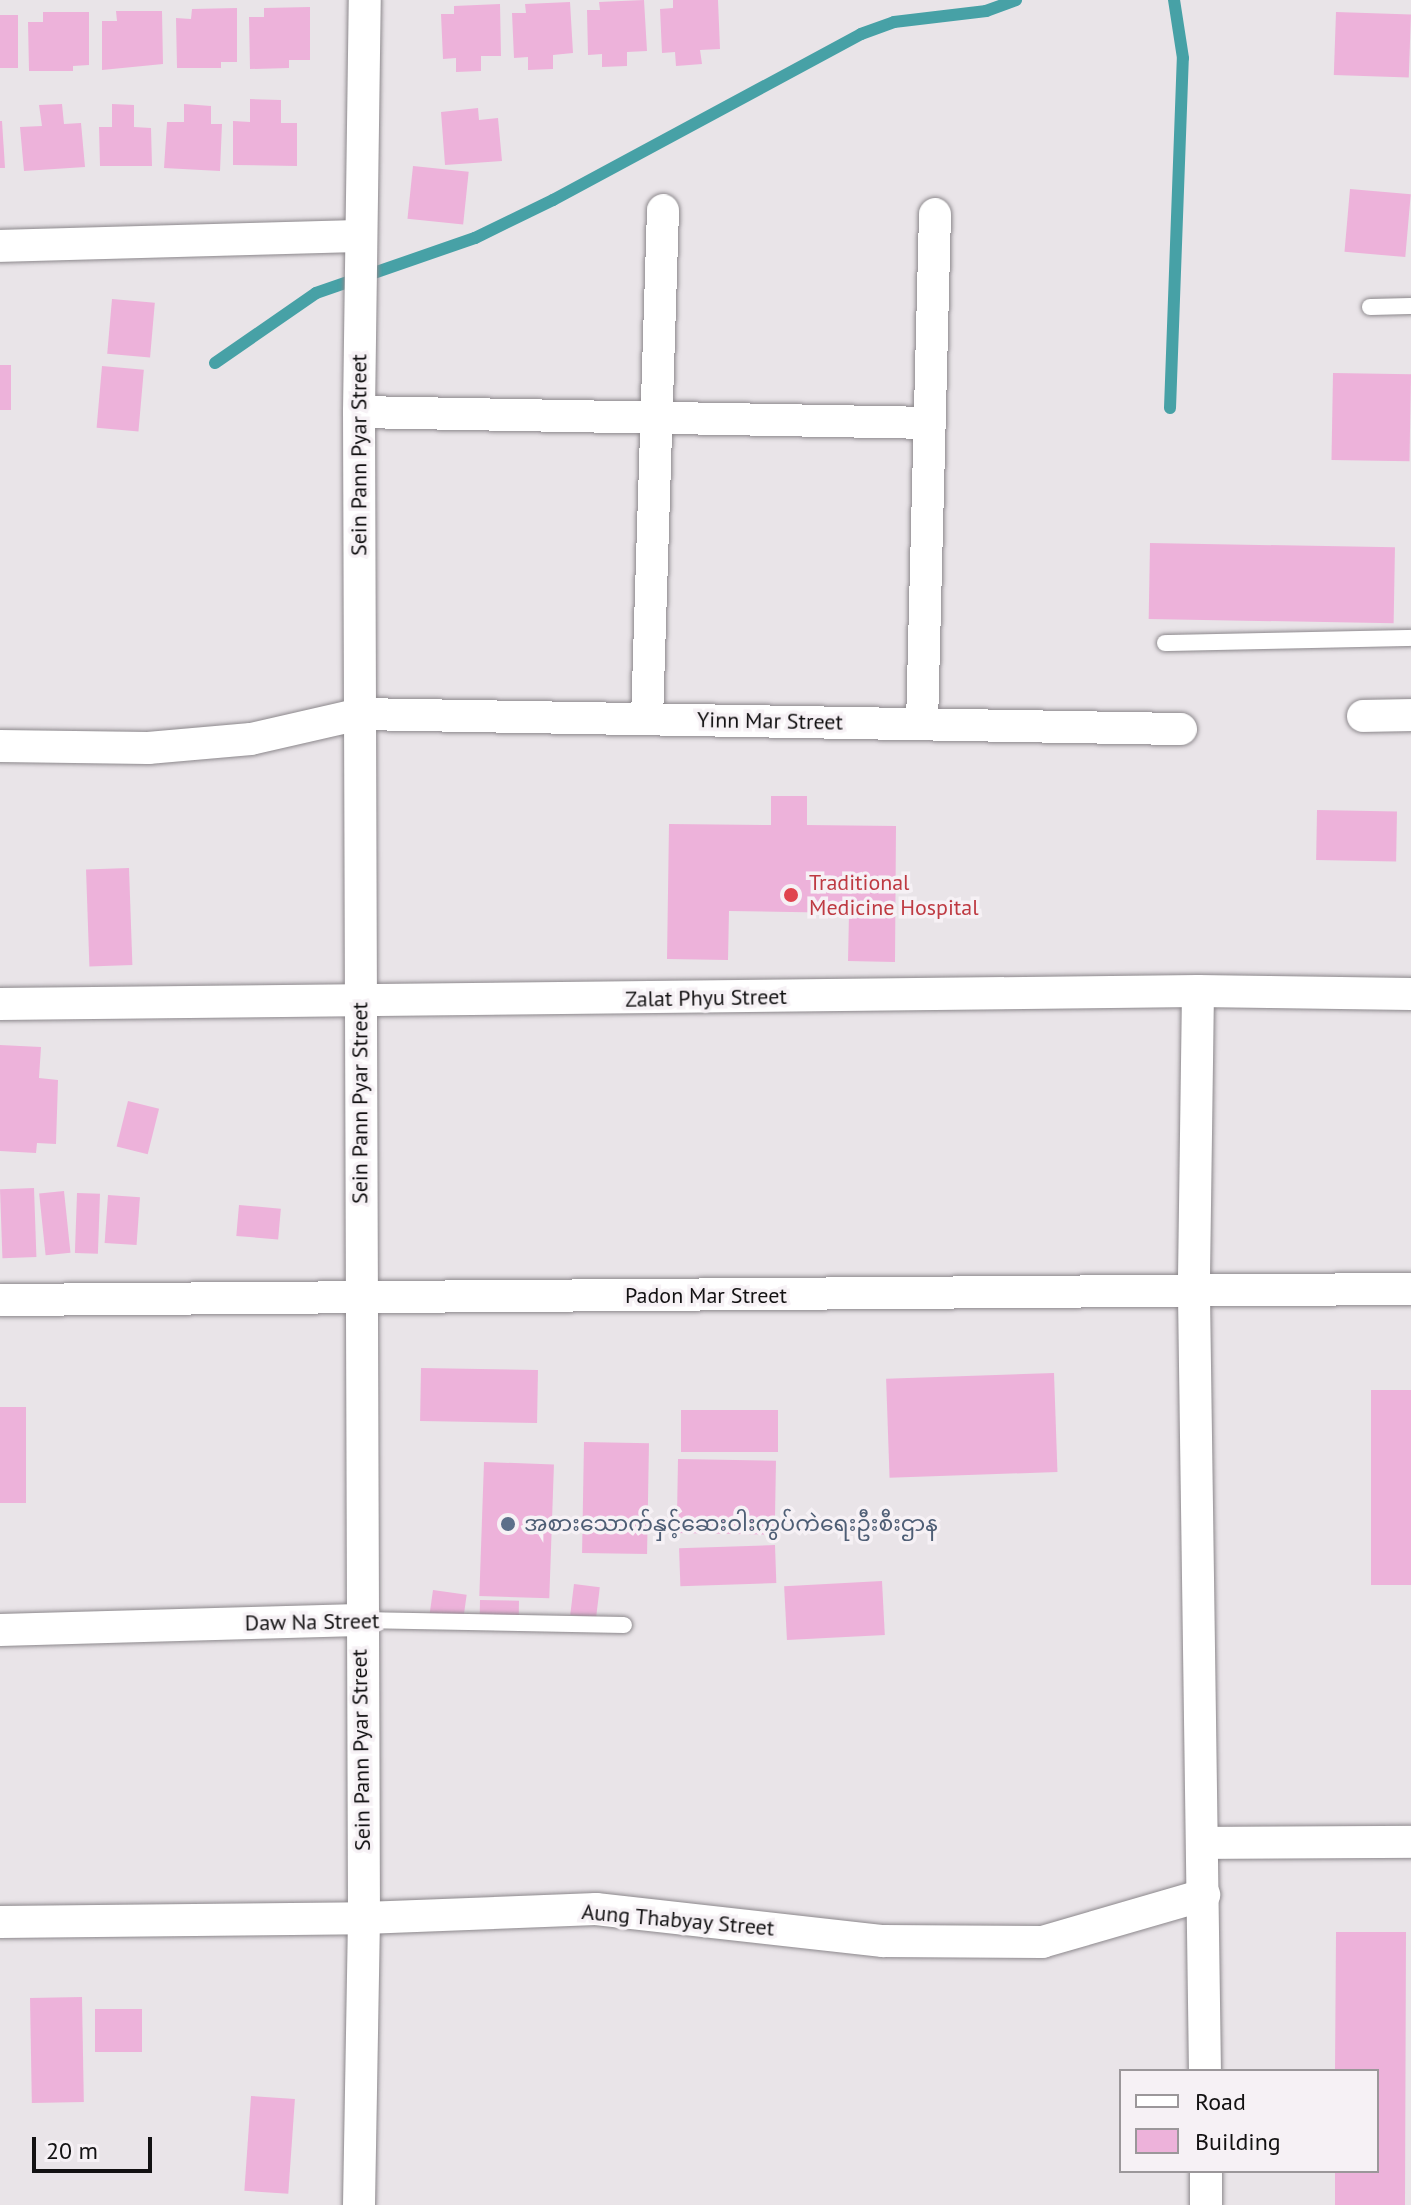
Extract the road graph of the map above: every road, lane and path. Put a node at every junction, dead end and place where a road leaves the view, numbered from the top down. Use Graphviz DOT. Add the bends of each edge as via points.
graph roads {
  1 [pos="365,0"];
  2 [pos="663,210"];
  3 [pos="935,214"];
  4 [pos="360,236"];
  5 [pos="0,246"];
  6 [pos="1411,306"];
  7 [pos="1370,307"];
  8 [pos="359,412"];
  9 [pos="656,421"];
  10 [pos="930,423"];
  11 [pos="1411,638"];
  12 [pos="1165,643"];
  13 [pos="360,714"];
  14 [pos="1411,715"];
  15 [pos="1363,716"];
  16 [pos="647,719"];
  17 [pos="922,724"];
  18 [pos="1181,729"];
  19 [pos="0,746"];
  20 [pos="1198,991"];
  21 [pos="1411,994"];
  22 [pos="0,1004"];
  23 [pos="359,1004"];
  24 [pos="1411,1289"];
  25 [pos="1194,1295"];
  26 [pos="360,1296"];
  27 [pos="0,1300"];
  28 [pos="359,1620"];
  29 [pos="624,1625"];
  30 [pos="0,1630"];
  31 [pos="1411,1842"];
  32 [pos="1205,1843"];
  33 [pos="1204,1895"];
  34 [pos="364,1918"];
  35 [pos="0,1922"];
  36 [pos="1205,2069"];
  37 [pos="1206,2173"];
  38 [pos="359,2205"];
  39 [pos="1206,2205"];
  1 -- 4 [label="street, Sein Pann Pyar Street"];
  2 -- 9 [label="street"];
  3 -- 10 [label="street"];
  4 -- 5 [label="street"];
  4 -- 8 [label="street, Sein Pann Pyar Street"];
  6 -- 7 [label="lane"];
  8 -- 9 [label="street"];
  8 -- 13 [label="street, Sein Pann Pyar Street"];
  9 -- 10 [label="street"];
  9 -- 16 [label="street"];
  10 -- 17 [label="street"];
  11 -- 12 [label="lane"];
  13 -- 16 [label="street, Yinn Mar Street"];
  13 -- 19 [label="street, Yinn Mar Street" via="251,739 163,747"];
  13 -- 23 [label="street, Sein Pann Pyar Street"];
  14 -- 15 [label="street"];
  16 -- 17 [label="street, Yinn Mar Street"];
  17 -- 18 [label="street, Yinn Mar Street"];
  20 -- 21 [label="street, Zalat Phyu Street"];
  20 -- 23 [label="street, Zalat Phyu Street"];
  20 -- 25 [label="street"];
  22 -- 23 [label="street, Zalat Phyu Street"];
  23 -- 26 [label="street, Sein Pann Pyar Street"];
  24 -- 25 [label="street, Padon Mar Street"];
  25 -- 26 [label="street, Padon Mar Street"];
  25 -- 32 [label="street"];
  26 -- 27 [label="street, Padon Mar Street"];
  26 -- 28 [label="street, Sein Pann Pyar Street"];
  28 -- 29 [label="lane, Daw Na Street"];
  28 -- 30 [label="street, Daw Na Street"];
  28 -- 34 [label="street, Sein Pann Pyar Street"];
  31 -- 32 [label="street"];
  32 -- 33 [label="street"];
  33 -- 34 [label="street, Aung Thabyay Street" via="1042,1942 883,1941 596,1909"];
  33 -- 36 [label="street"];
  34 -- 35 [label="street, Aung Thabyay Street"];
  34 -- 38 [label="street, Sein Pann Pyar Street"];
  37 -- 39 [label="street"];
}
